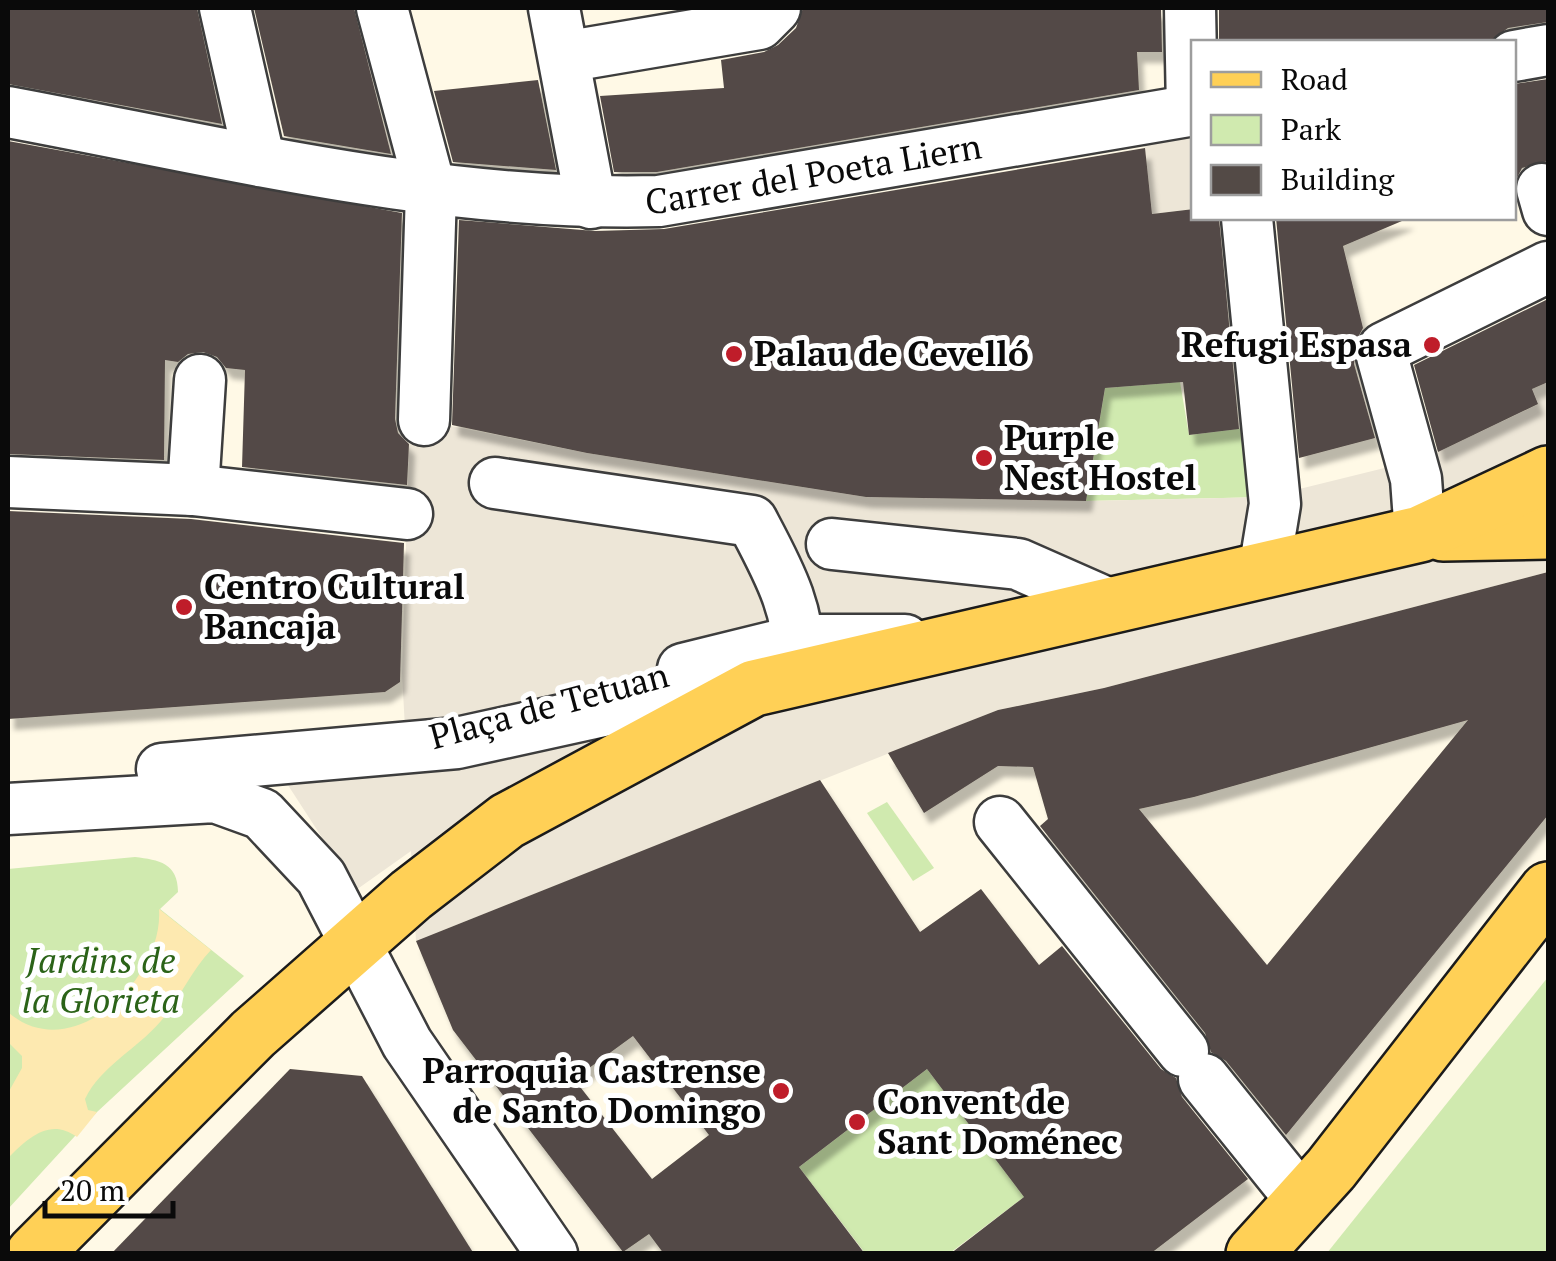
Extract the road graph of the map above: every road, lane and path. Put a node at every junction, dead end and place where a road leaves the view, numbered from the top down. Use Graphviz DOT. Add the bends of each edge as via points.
graph roads {
  1 [pos="224,8"];
  2 [pos="382,8"];
  3 [pos="554,8"];
  4 [pos="775,8"];
  5 [pos="1190,8"];
  6 [pos="1191,42"];
  7 [pos="1548,50"];
  8 [pos="1516,56"];
  9 [pos="564,58"];
  10 [pos="1191,110"];
  11 [pos="8,112"];
  12 [pos="259,158"];
  13 [pos="431,191"];
  14 [pos="591,203"];
  15 [pos="1247,220"];
  16 [pos="1548,267"];
  17 [pos="200,380"];
  18 [pos="424,420"];
  19 [pos="1548,474"];
  20 [pos="8,482"];
  21 [pos="496,483"];
  22 [pos="193,490"];
  23 [pos="407,514"];
  24 [pos="1548,531"];
  25 [pos="1420,534"];
  26 [pos="832,544"];
  27 [pos="1264,571"];
  28 [pos="1111,606"];
  29 [pos="784,668"];
  30 [pos="414,743"];
  31 [pos="8,779"];
  32 [pos="8,809"];
  33 [pos="1000,822"];
  34 [pos="1548,890"];
  35 [pos="354,942"];
  36 [pos="1302,1202"];
  37 [pos="34,1254"];
  38 [pos="552,1254"];
  39 [pos="1254,1254"];
  1 -- 12 [label="street"];
  2 -- 13 [label="street"];
  3 -- 9 [label="street"];
  4 -- 9 [label="street" via="759,24"];
  5 -- 6 [label="street"];
  7 -- 8 [label="street"];
  9 -- 14 [label="street"];
  10 -- 14 [label="street, Carrer del Poeta Liern" via="660,201"];
  11 -- 12 [label="street, Carrer del Poeta Liern"];
  12 -- 13 [label="street, Carrer del Poeta Liern"];
  13 -- 14 [label="street, Carrer del Poeta Liern"];
  13 -- 18 [label="street"];
  15 -- 27 [label="street" via="1276,504"];
  16 -- 25 [label="street" via="1384,348 1416,479"];
  17 -- 22 [label="street"];
  19 -- 25 [label="main road, Plaça de Tetuan"];
  20 -- 22 [label="street"];
  21 -- 29 [label="street" via="752,521 793,605"];
  22 -- 23 [label="street"];
  24 -- 25 [label="main road, Plaça de Tetuan"];
  25 -- 27 [label="main road, Plaça de Tetuan"];
  26 -- 28 [label="street" via="1018,564"];
  27 -- 28 [label="main road, Plaça de Tetuan"];
  28 -- 29 [label="main road, Plaça de Tetuan" via="964,639"];
  29 -- 30 [label="street, Plaça de Tetuan" via="457,742"];
  29 -- 30 [label="street, Plaça de Tetuan" via="558,700"];
  29 -- 35 [label="main road, Plaça de Tetuan" via="507,821"];
  30 -- 31 [label="street" via="258,763"];
  32 -- 35 [label="street" via="215,797 262,814 321,877"];
  33 -- 36 [label="street"];
  34 -- 36 [label="main road"];
  35 -- 37 [label="main road, Plaça de Tetuan"];
  35 -- 38 [label="street" via="406,1043"];
  36 -- 39 [label="main road"];
}
